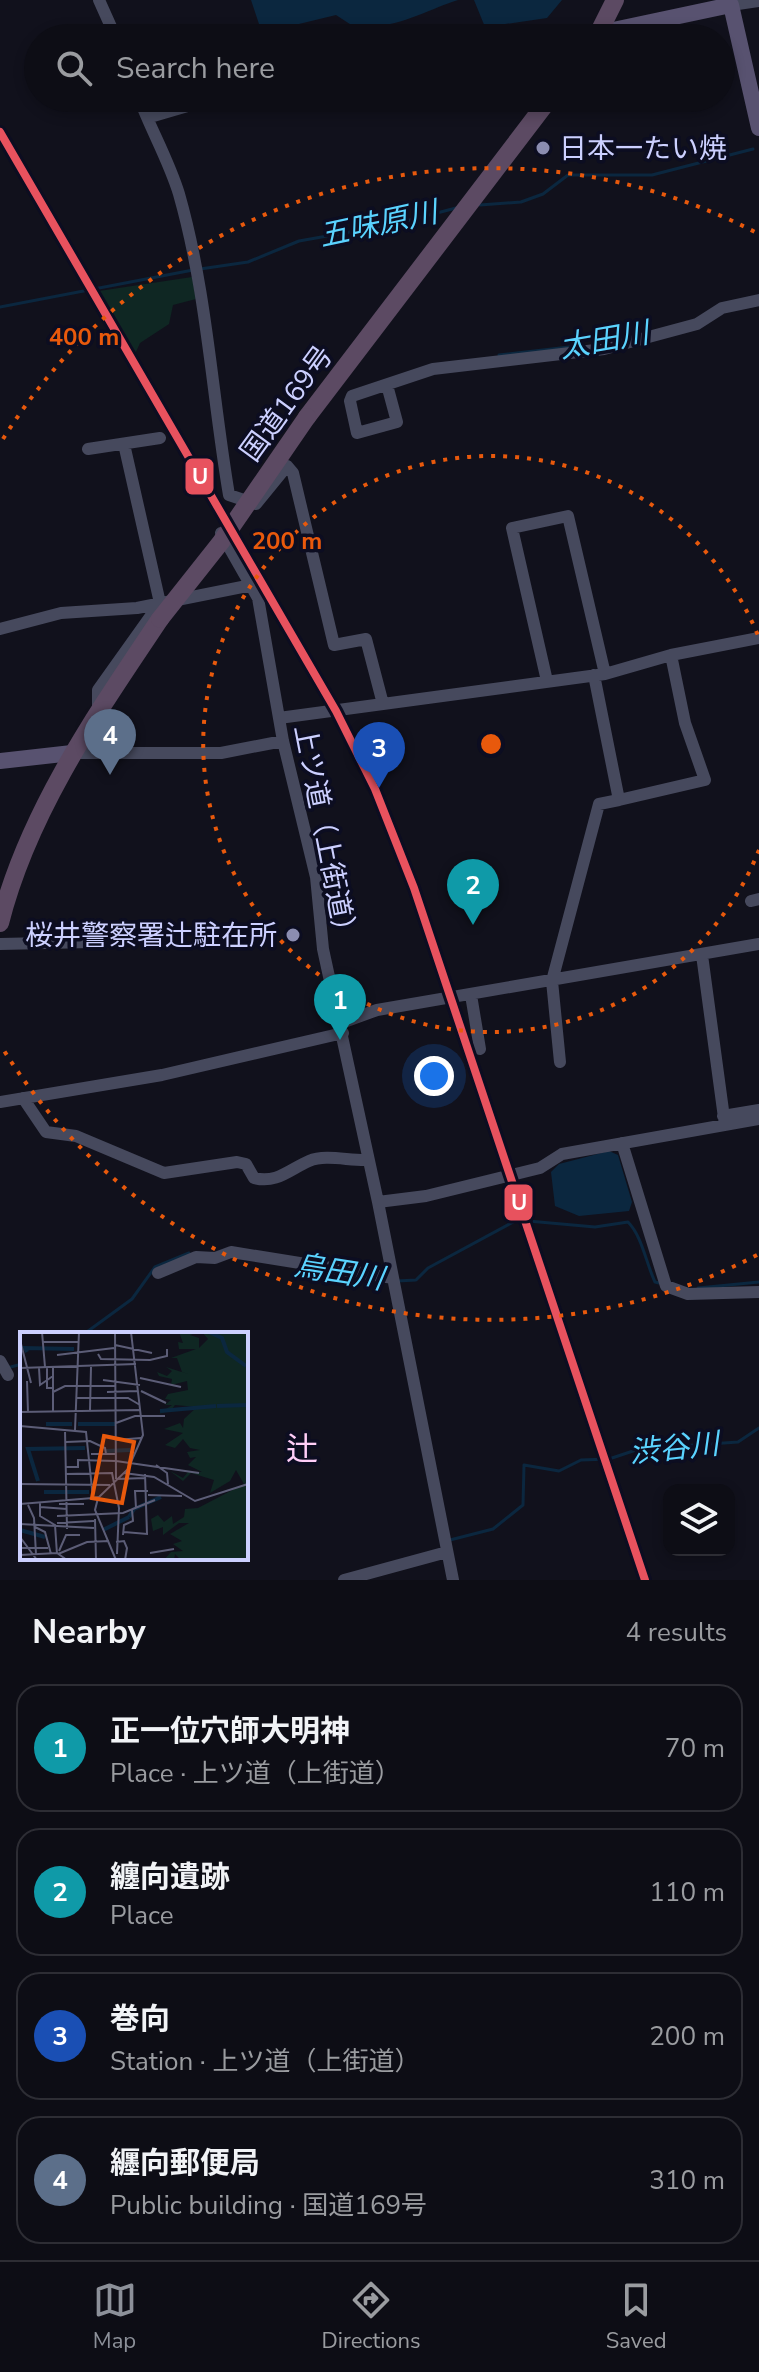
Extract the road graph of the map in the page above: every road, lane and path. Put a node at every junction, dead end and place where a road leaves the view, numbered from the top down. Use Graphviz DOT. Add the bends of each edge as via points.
graph roads {
  1 [pos="99,0"];
  2 [pos="615,0"];
  3 [pos="759,1"];
  4 [pos="731,5"];
  5 [pos="110,24"];
  6 [pos="604,24"];
  7 [pos="649,24"];
  8 [pos="147,112"];
  9 [pos="167,112"];
  10 [pos="539,112"];
  11 [pos="150,117"];
  12 [pos="759,128"];
  13 [pos="759,300"];
  14 [pos="387,385"];
  15 [pos="160,438"];
  16 [pos="124,444"];
  17 [pos="88,449"];
  18 [pos="219,530"];
  19 [pos="252,585"];
  20 [pos="160,611"];
  21 [pos="0,629"];
  22 [pos="759,638"];
  23 [pos="671,655"];
  24 [pos="599,675"];
  25 [pos="547,681"];
  26 [pos="383,704"];
  27 [pos="279,718"];
  28 [pos="283,741"];
  29 [pos="72,753"];
  30 [pos="0,761"];
  31 [pos="619,800"];
  32 [pos="8,872"];
  33 [pos="0,923"];
  34 [pos="91,942"];
  35 [pos="0,944"];
  36 [pos="759,944"];
  37 [pos="702,955"];
  38 [pos="552,981"];
  39 [pos="471,995"];
  40 [pos="342,1028"];
  41 [pos="480,1049"];
  42 [pos="560,1062"];
  43 [pos="23,1098"];
  44 [pos="0,1102"];
  45 [pos="759,1110"];
  46 [pos="759,1119"];
  47 [pos="724,1121"];
  48 [pos="622,1143"];
  49 [pos="368,1160"];
  50 [pos="378,1202"];
  51 [pos="158,1273"];
  52 [pos="393,1278"];
  53 [pos="759,1292"];
  54 [pos="0,1361"];
  55 [pos="8,1375"];
  56 [pos="447,1552"];
  57 [pos="344,1580"];
  58 [pos="453,1580"];
  1 -- 5 [label="street"];
  2 -- 6 [label="highway"];
  3 -- 4 [label="street"];
  4 -- 7 [label="main road"];
  4 -- 12 [label="main road"];
  8 -- 11 [label="street"];
  9 -- 11 [label="street"];
  10 -- 20 [label="highway, 国道169号, bridge" via="307,417 221,542"];
  11 -- 26 [label="street" via="179,194 203,306 229,495 256,504 287,466 293,473 334,645 366,639"];
  13 -- 14 [label="street" via="722,308 697,324 604,349 433,369"];
  14 -- 14 [label="street" via="352,396 357,433 397,422"];
  15 -- 16 [label="street"];
  16 -- 17 [label="street"];
  16 -- 20 [label="street"];
  18 -- 19 [label="street, 上ツ道（上街道）"];
  19 -- 20 [label="street"];
  19 -- 27 [label="street, 上ツ道（上街道）"];
  20 -- 21 [label="street" via="61,613"];
  20 -- 29 [label="highway, 国道169号"];
  22 -- 23 [label="street"];
  23 -- 24 [label="street"];
  23 -- 31 [label="street" via="685,723 705,780"];
  24 -- 25 [label="street"];
  24 -- 25 [label="street" via="568,516 512,528"];
  24 -- 31 [label="street"];
  25 -- 26 [label="street"];
  26 -- 27 [label="street"];
  27 -- 28 [label="street, 上ツ道（上街道）"];
  28 -- 29 [label="street" via="221,753"];
  28 -- 40 [label="street, 上ツ道（上街道）" via="316,877 323,949"];
  29 -- 30 [label="main road"];
  29 -- 32 [label="highway, 国道169号"];
  31 -- 38 [label="street" via="599,804"];
  32 -- 33 [label="highway, 国道169号"];
  34 -- 35 [label="street"];
  36 -- 37 [label="street"];
  37 -- 38 [label="street"];
  37 -- 47 [label="street"];
  38 -- 39 [label="street"];
  38 -- 42 [label="street"];
  39 -- 40 [label="street" via="377,1010"];
  39 -- 41 [label="street"];
  40 -- 43 [label="street" via="162,1075"];
  40 -- 49 [label="street, 上ツ道（上街道）"];
  43 -- 44 [label="street"];
  43 -- 49 [label="street" via="46,1132 76,1136 164,1173 237,1162 262,1180 315,1159"];
  45 -- 47 [label="street"];
  46 -- 47 [label="street"];
  47 -- 48 [label="street"];
  48 -- 50 [label="street" via="562,1154 540,1168 510,1176"];
  48 -- 53 [label="street" via="666,1286 688,1294"];
  49 -- 50 [label="street, 上ツ道（上街道）"];
  50 -- 52 [label="street, 上ツ道（上街道）"];
  51 -- 52 [label="street" via="196,1257 231,1252"];
  52 -- 56 [label="street, 上ツ道（上街道）"];
  54 -- 55 [label="street"];
  56 -- 57 [label="street"];
  56 -- 58 [label="street, 上ツ道（上街道）"];
}
